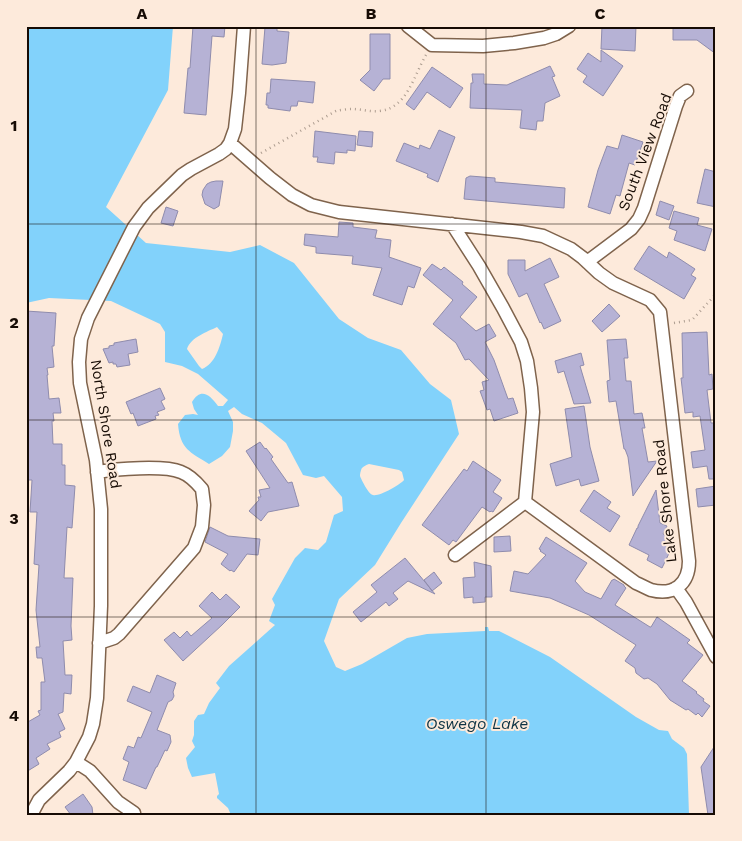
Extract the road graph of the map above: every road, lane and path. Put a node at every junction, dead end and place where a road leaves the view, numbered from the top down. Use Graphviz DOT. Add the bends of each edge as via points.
graph roads {
  1 [pos="244,26"];
  2 [pos="408,26"];
  3 [pos="569,26"];
  4 [pos="432,45"];
  5 [pos="687,91"];
  6 [pos="230,143"];
  7 [pos="249,160"];
  8 [pos="452,224"];
  9 [pos="587,262"];
  10 [pos="716,294"];
  11 [pos="661,325"];
  12 [pos="98,472"];
  13 [pos="525,502"];
  14 [pos="455,555"];
  15 [pos="676,588"];
  16 [pos="99,643"];
  17 [pos="716,658"];
  18 [pos="76,762"];
  19 [pos="29,811"];
  20 [pos="134,814"];
  1 -- 6 [label="street" via="235,129"];
  2 -- 4 [label="street"];
  3 -- 4 [label="street" via="544,38 514,43"];
  4 -- 7 [label="path" via="404,97 389,110 350,108 336,111"];
  5 -- 9 [label="street, South View Road" via="680,96 676,106 639,219 631,229"];
  6 -- 7 [label="street, Lake Shore Road"];
  6 -- 12 [label="street, North Shore Road" via="219,154 182,175 148,208 134,227 84,329 79,362 80,383"];
  7 -- 8 [label="street, Lake Shore Road" via="292,195 311,205 339,212"];
  8 -- 9 [label="street, Lake Shore Road" via="543,236 571,249"];
  8 -- 13 [label="street" via="503,308 527,361 533,412"];
  9 -- 11 [label="street, Lake Shore Road" via="614,283 650,300 660,312"];
  10 -- 11 [label="path" via="692,320"];
  11 -- 15 [label="street, Lake Shore Road" via="689,561 686,578"];
  12 -- 16 [label="street, North Shore Road" via="102,509"];
  12 -- 16 [label="street" via="155,468 181,472 202,490 204,505 202,527 194,548 119,634"];
  13 -- 14 [label="street"];
  13 -- 15 [label="street" via="636,583 664,592"];
  15 -- 17 [label="street"];
  16 -- 18 [label="street, North Shore Road" via="93,724"];
  18 -- 19 [label="street, North Shore Road"];
  18 -- 20 [label="street" via="90,771 118,802"];
}
